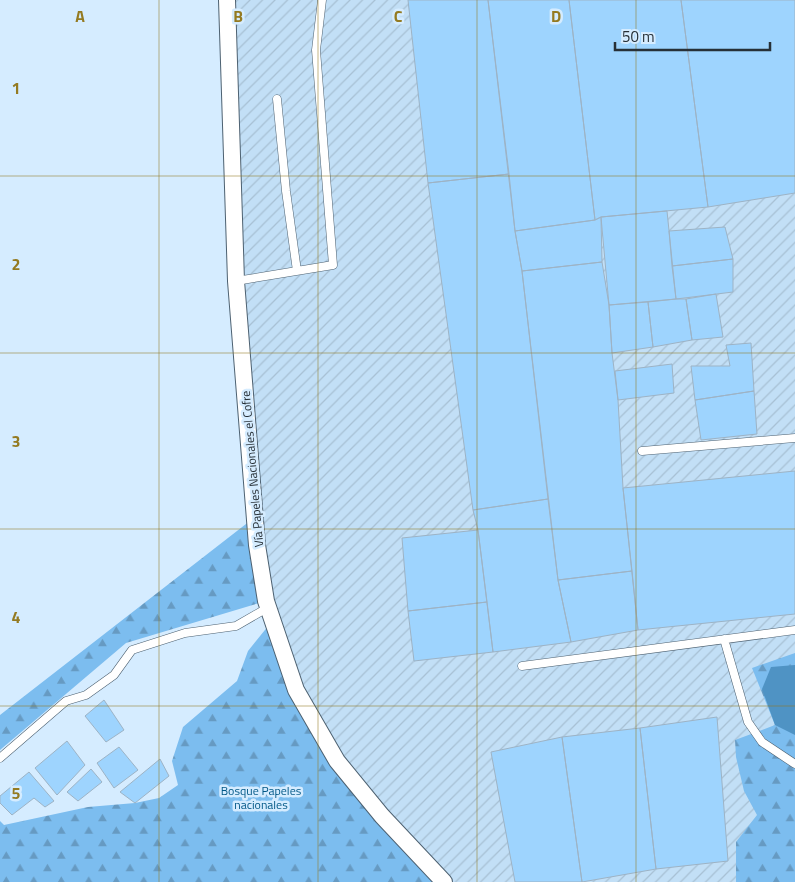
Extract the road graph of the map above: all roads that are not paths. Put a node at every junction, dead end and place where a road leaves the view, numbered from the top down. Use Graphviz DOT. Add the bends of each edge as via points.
graph roads {
  1 [pos="227,0"];
  2 [pos="322,0"];
  3 [pos="277,99"];
  4 [pos="297,271"];
  5 [pos="236,281"];
  6 [pos="795,438"];
  7 [pos="642,452"];
  8 [pos="269,607"];
  9 [pos="795,630"];
  10 [pos="724,639"];
  11 [pos="522,666"];
  12 [pos="0,758"];
  13 [pos="795,764"];
  14 [pos="444,882"];
  1 -- 5 [label="street, Vía Papeles Nacionales el Cofre"];
  2 -- 4 [label="lane" via="316,50 333,265"];
  3 -- 4 [label="lane"];
  4 -- 5 [label="lane"];
  5 -- 8 [label="street, Vía Papeles Nacionales el Cofre" via="257,544"];
  6 -- 7 [label="lane"];
  8 -- 12 [label="lane" via="236,626 186,634 132,650 114,675 86,695 66,701"];
  8 -- 14 [label="street, Vía Papeles Nacionales el Cofre" via="296,690 338,761 382,816"];
  9 -- 10 [label="lane"];
  10 -- 11 [label="lane"];
  10 -- 13 [label="lane" via="748,722 762,742"];
}
